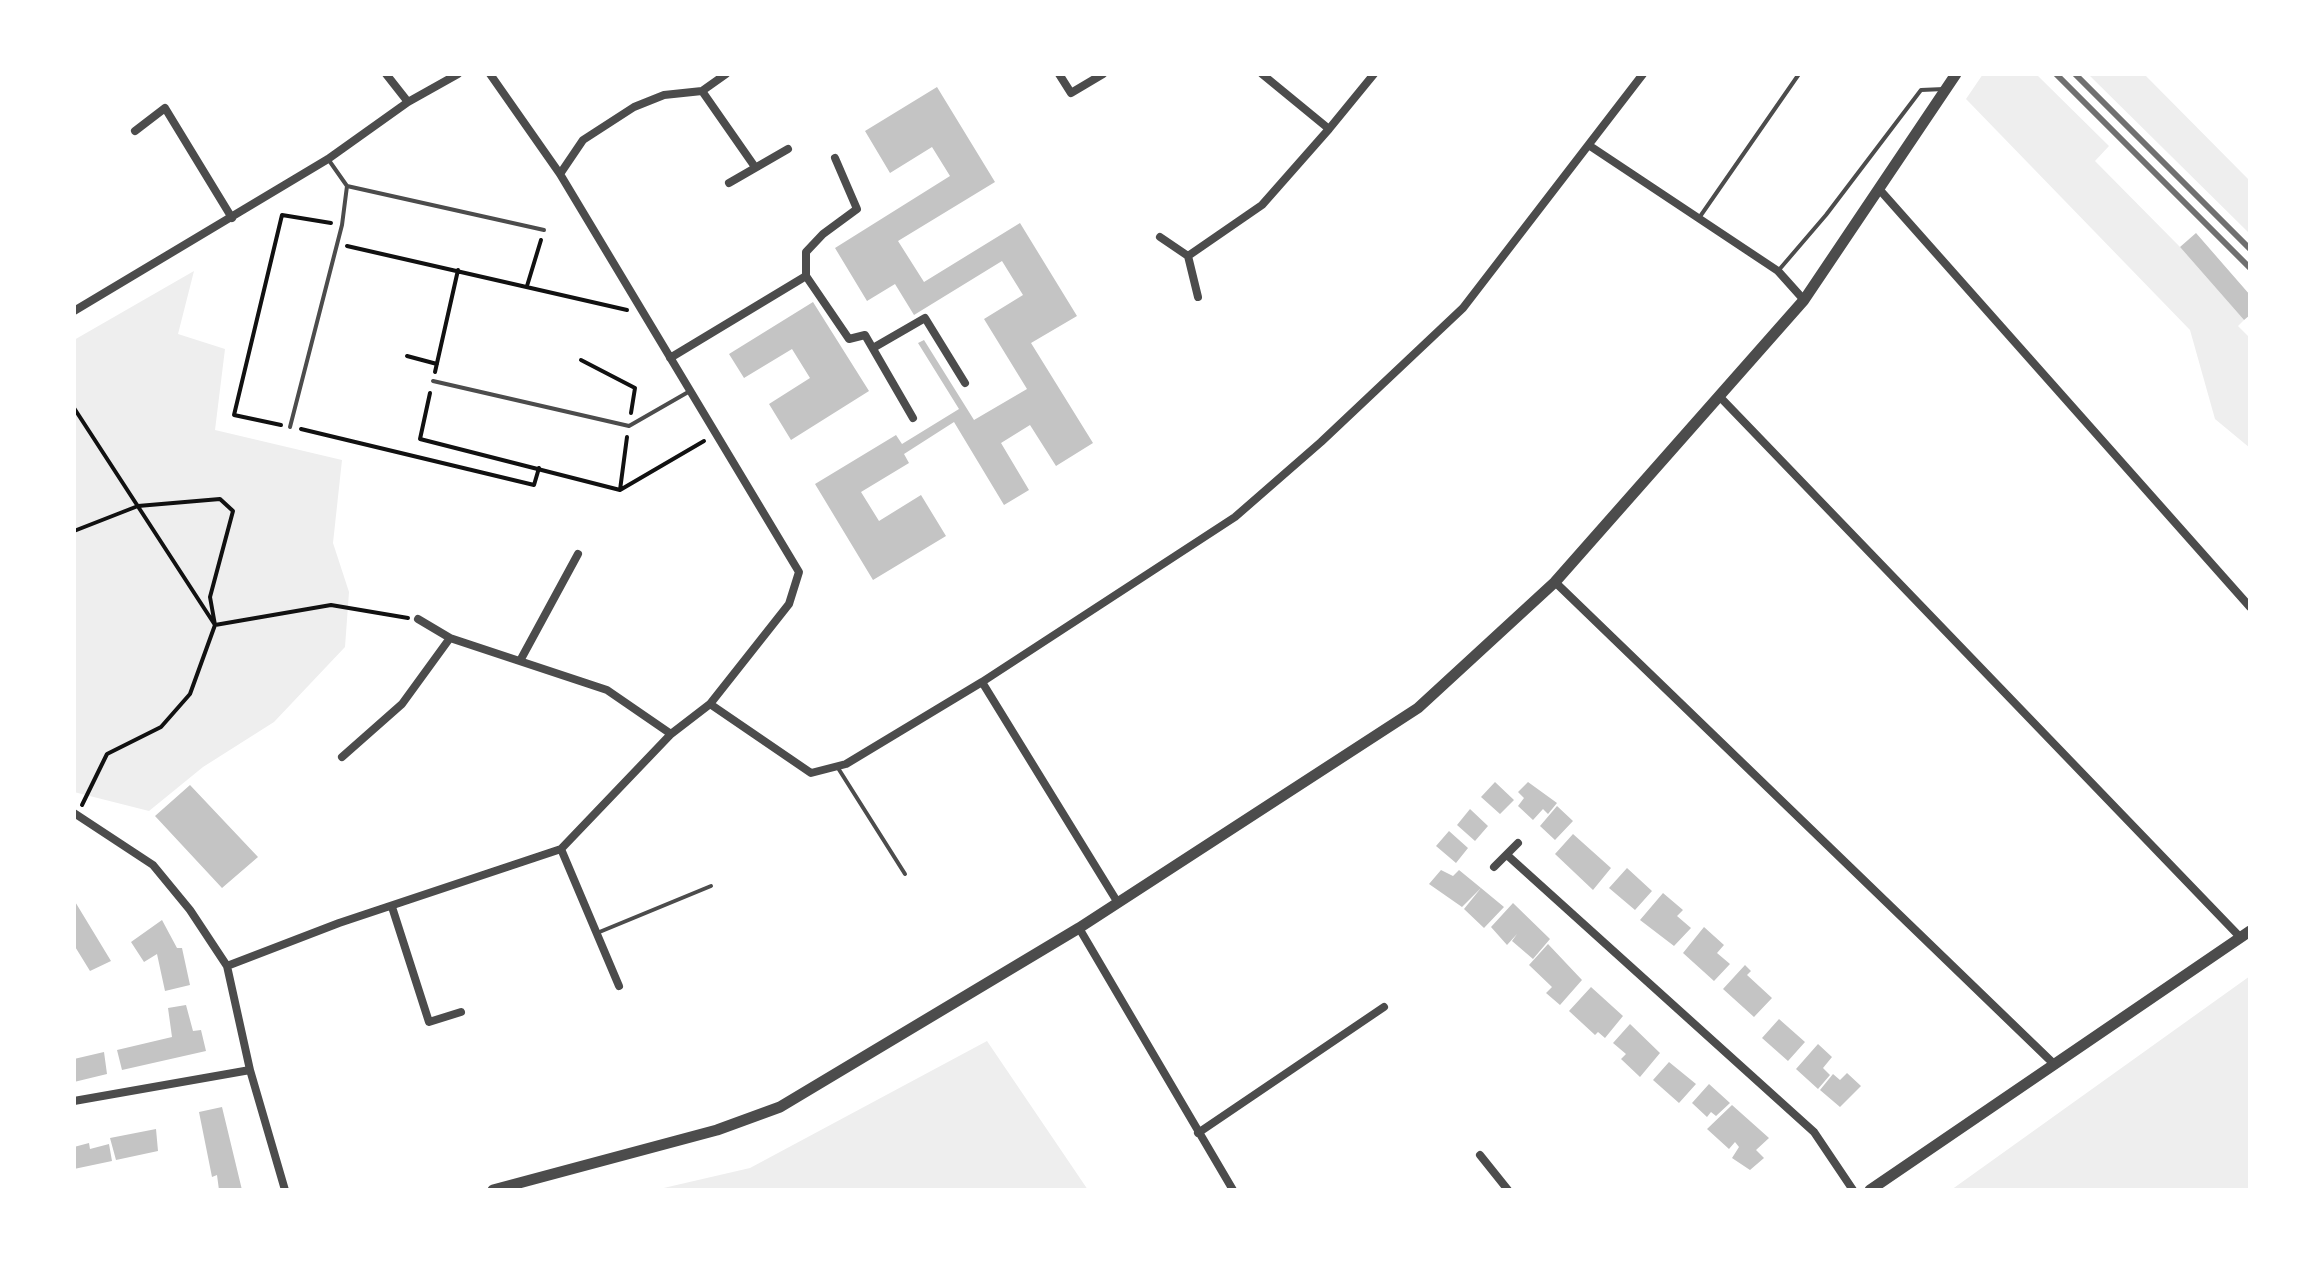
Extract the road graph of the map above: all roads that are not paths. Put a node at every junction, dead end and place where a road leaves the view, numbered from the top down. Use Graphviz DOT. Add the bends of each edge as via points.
graph roads {
  1 [pos="386,74"];
  2 [pos="458,74"];
  3 [pos="490,74"];
  4 [pos="726,74"];
  5 [pos="1059,74"];
  6 [pos="1103,74"];
  7 [pos="1262,74"];
  8 [pos="1374,74"];
  9 [pos="1643,74"];
  10 [pos="1799,74"];
  11 [pos="1956,74"];
  12 [pos="1945,89"];
  13 [pos="702,91"];
  14 [pos="408,102"];
  15 [pos="1329,129"];
  16 [pos="135,131"];
  17 [pos="1590,146"];
  18 [pos="788,149"];
  19 [pos="835,158"];
  20 [pos="328,159"];
  21 [pos="755,167"];
  22 [pos="560,174"];
  23 [pos="729,183"];
  24 [pos="347,186"];
  25 [pos="1879,189"];
  26 [pos="232,218"];
  27 [pos="1699,218"];
  28 [pos="544,230"];
  29 [pos="1160,237"];
  30 [pos="1188,256"];
  31 [pos="1778,271"];
  32 [pos="806,276"];
  33 [pos="1198,297"];
  34 [pos="1804,300"];
  35 [pos="74,310"];
  36 [pos="873,348"];
  37 [pos="670,358"];
  38 [pos="433,381"];
  39 [pos="965,383"];
  40 [pos="690,391"];
  41 [pos="1719,396"];
  42 [pos="913,418"];
  43 [pos="290,427"];
  44 [pos="578,554"];
  45 [pos="1555,582"];
  46 [pos="2250,607"];
  47 [pos="418,619"];
  48 [pos="450,638"];
  49 [pos="521,659"];
  50 [pos="982,682"];
  51 [pos="710,704"];
  52 [pos="671,734"];
  53 [pos="342,757"];
  54 [pos="837,766"];
  55 [pos="76,814"];
  56 [pos="1518,843"];
  57 [pos="561,849"];
  58 [pos="1507,855"];
  59 [pos="1494,867"];
  60 [pos="905,874"];
  61 [pos="711,886"];
  62 [pos="1118,903"];
  63 [pos="392,907"];
  64 [pos="1079,928"];
  65 [pos="597,933"];
  66 [pos="2245,934"];
  67 [pos="227,966"];
  68 [pos="619,986"];
  69 [pos="1384,1007"];
  70 [pos="461,1012"];
  71 [pos="2055,1065"];
  72 [pos="250,1070"];
  73 [pos="74,1101"];
  74 [pos="1198,1133"];
  75 [pos="1480,1155"];
  76 [pos="285,1190"];
  77 [pos="493,1190"];
  78 [pos="1233,1190"];
  79 [pos="1508,1190"];
  80 [pos="1853,1190"];
  81 [pos="1870,1190"];
  1 -- 14 [label="street"];
  2 -- 14 [label="street"];
  3 -- 22 [label="street"];
  4 -- 13 [label="street"];
  5 -- 6 [label="street" via="1071,93"];
  7 -- 15 [label="street"];
  8 -- 15 [label="street"];
  9 -- 17 [label="street"];
  10 -- 27 [label="lane"];
  11 -- 12 [label="street"];
  12 -- 25 [label="street"];
  12 -- 31 [label="lane" via="1921,90"];
  13 -- 21 [label="street"];
  13 -- 22 [label="street" via="664,95 634,107 583,140"];
  14 -- 20 [label="street"];
  15 -- 30 [label="street" via="1262,205"];
  16 -- 26 [label="street" via="165,108"];
  17 -- 27 [label="street"];
  17 -- 50 [label="street" via="1463,308 1321,442 1235,517"];
  18 -- 21 [label="street"];
  19 -- 32 [label="street" via="857,209 806,252"];
  20 -- 24 [label="lane"];
  20 -- 26 [label="street"];
  21 -- 23 [label="street"];
  22 -- 37 [label="street"];
  24 -- 28 [label="lane"];
  24 -- 43 [label="lane" via="342,225"];
  25 -- 34 [label="street"];
  25 -- 46 [label="street"];
  26 -- 35 [label="street"];
  27 -- 31 [label="street"];
  29 -- 30 [label="street"];
  30 -- 33 [label="street"];
  31 -- 34 [label="street"];
  32 -- 36 [label="street" via="849,339 865,335"];
  32 -- 37 [label="street"];
  34 -- 41 [label="street"];
  36 -- 39 [label="street" via="925,318"];
  36 -- 42 [label="street"];
  37 -- 40 [label="street"];
  38 -- 40 [label="lane" via="629,426"];
  40 -- 51 [label="street" via="799,572 789,604"];
  41 -- 45 [label="street"];
  41 -- 66 [label="street"];
  44 -- 49 [label="street"];
  45 -- 62 [label="street" via="1418,708"];
  45 -- 71 [label="street"];
  47 -- 48 [label="street"];
  48 -- 49 [label="street"];
  48 -- 53 [label="street" via="402,704"];
  49 -- 52 [label="street" via="607,690"];
  50 -- 54 [label="street"];
  50 -- 62 [label="street"];
  51 -- 52 [label="street"];
  51 -- 54 [label="street" via="811,773"];
  52 -- 57 [label="street"];
  54 -- 60 [label="lane"];
  55 -- 67 [label="street" via="153,865"];
  56 -- 58 [label="street"];
  57 -- 63 [label="street"];
  57 -- 65 [label="street"];
  58 -- 59 [label="street"];
  58 -- 80 [label="street" via="1814,1132"];
  61 -- 65 [label="lane"];
  62 -- 64 [label="street"];
  63 -- 67 [label="street"];
  63 -- 70 [label="street" via="429,1022"];
  64 -- 74 [label="street"];
  64 -- 77 [label="street" via="780,1107 717,1130"];
  65 -- 68 [label="street"];
  66 -- 71 [label="street"];
  67 -- 72 [label="street"];
  69 -- 74 [label="street"];
  71 -- 81 [label="street"];
  72 -- 73 [label="street"];
  72 -- 76 [label="street"];
  74 -- 78 [label="street"];
  75 -- 79 [label="street"];
}
